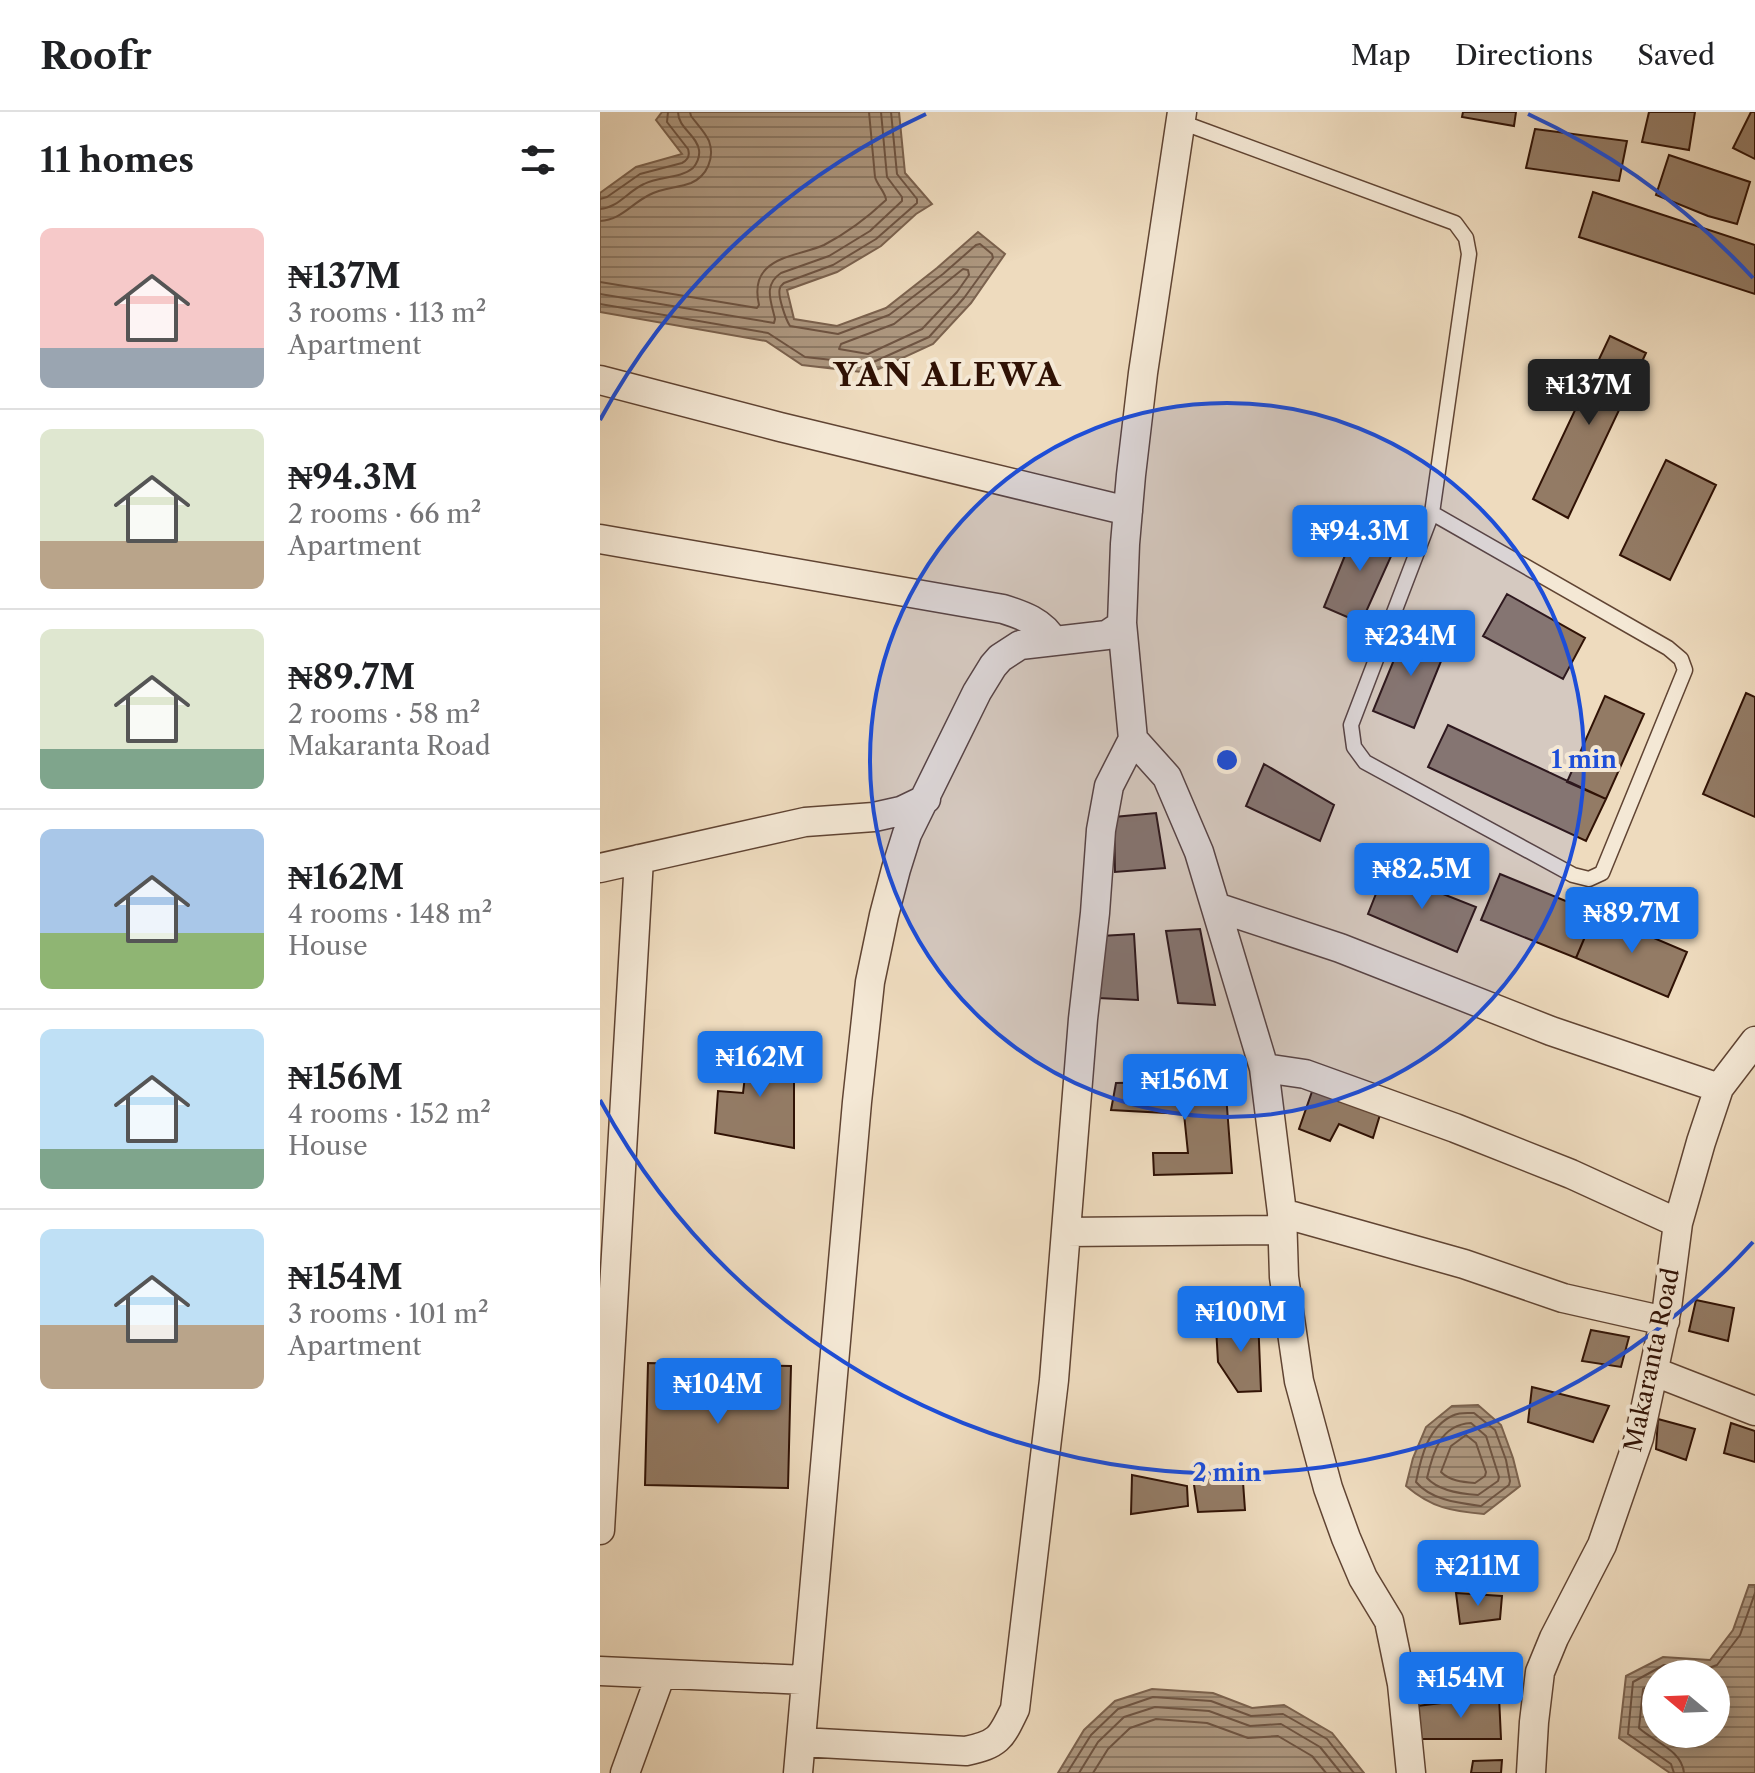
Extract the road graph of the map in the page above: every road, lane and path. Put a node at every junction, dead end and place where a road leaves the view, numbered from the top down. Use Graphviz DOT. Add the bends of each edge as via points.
graph roads {
  1 [pos="1181,117"];
  2 [pos="600,380"];
  3 [pos="1128,511"];
  4 [pos="1432,513"];
  5 [pos="600,539"];
  6 [pos="1122,623"];
  7 [pos="1053,641"];
  8 [pos="1133,739"];
  9 [pos="926,799"];
  10 [pos="639,859"];
  11 [pos="600,868"];
  12 [pos="1216,907"];
  13 [pos="1755,1041"];
  14 [pos="1264,1068"];
  15 [pos="1719,1088"];
  16 [pos="1282,1221"];
  17 [pos="1678,1223"];
  18 [pos="1066,1232"];
  19 [pos="1665,1321"];
  20 [pos="1655,1372"];
  21 [pos="1755,1411"];
  22 [pos="602,1457"];
  23 [pos="600,1530"];
  24 [pos="600,1671"];
  25 [pos="661,1674"];
  26 [pos="806,1680"];
  27 [pos="801,1742"];
  28 [pos="625,1773"];
  29 [pos="798,1773"];
  30 [pos="1411,1773"];
  31 [pos="1531,1773"];
  1 -- 3 [label="street"];
  1 -- 4 [label="lane" via="1455,223 1466,238 1469,254"];
  2 -- 3 [label="street"];
  3 -- 6 [label="street"];
  4 -- 4 [label="lane" via="1668,648 1684,665 1602,873 1589,879 1365,762 1354,747 1351,725"];
  5 -- 7 [label="street" via="1003,609 1035,622"];
  6 -- 7 [label="street" via="1111,634"];
  6 -- 8 [label="street"];
  7 -- 9 [label="street" via="1020,645 993,666"];
  8 -- 12 [label="street" via="1167,777"];
  8 -- 18 [label="street" via="1109,786 1101,830"];
  9 -- 10 [label="street" via="874,817 805,822"];
  9 -- 26 [label="street" via="896,869 870,982"];
  10 -- 11 [label="street"];
  10 -- 22 [label="street"];
  12 -- 14 [label="street"];
  12 -- 15 [label="street"];
  13 -- 15 [label="street, Makaranta Road"];
  14 -- 16 [label="street"];
  14 -- 17 [label="street" via="1305,1074 1455,1128"];
  15 -- 17 [label="street, Makaranta Road"];
  16 -- 18 [label="street"];
  16 -- 19 [label="street" via="1464,1264 1563,1298"];
  16 -- 30 [label="street" via="1299,1381 1346,1538 1389,1621"];
  17 -- 19 [label="street, Makaranta Road"];
  18 -- 27 [label="street" via="1034,1561 1015,1709 1007,1725 996,1741 966,1751"];
  19 -- 20 [label="street, Makaranta Road"];
  20 -- 21 [label="street"];
  20 -- 31 [label="street, Makaranta Road" via="1639,1438 1602,1545 1540,1672"];
  22 -- 23 [label="street"];
  24 -- 25 [label="street"];
  25 -- 26 [label="street"];
  25 -- 28 [label="street"];
  26 -- 27 [label="street"];
  27 -- 29 [label="street"];
}
